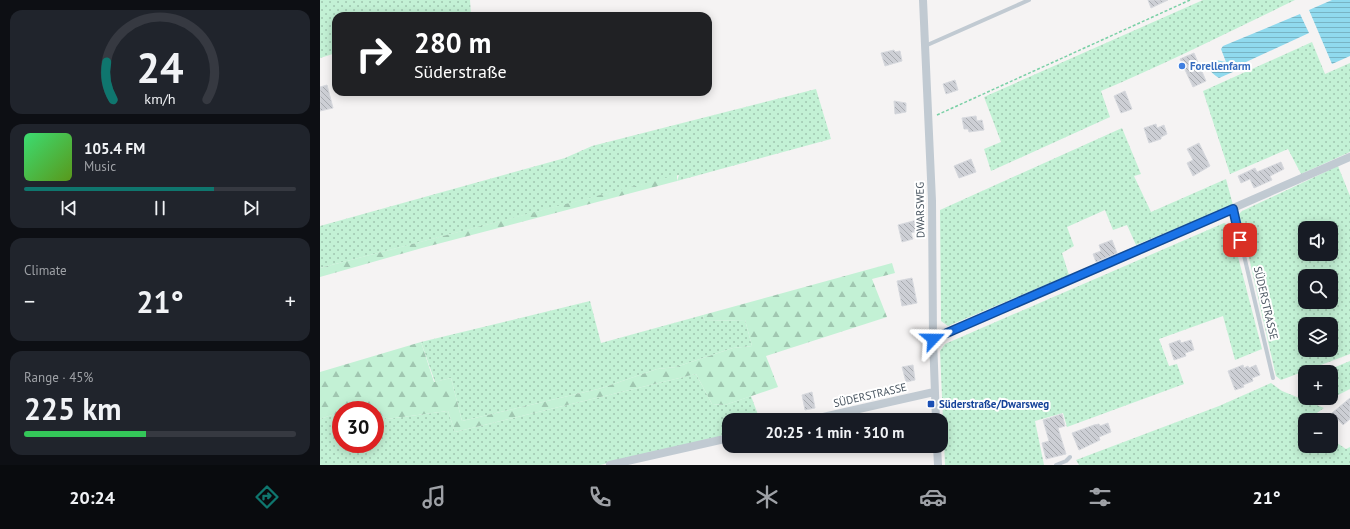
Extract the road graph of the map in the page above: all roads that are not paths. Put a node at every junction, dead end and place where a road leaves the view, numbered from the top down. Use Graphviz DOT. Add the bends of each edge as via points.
graph roads {
  1 [pos="923,0"];
  2 [pos="1029,0"];
  3 [pos="925,47"];
  4 [pos="1350,157"];
  5 [pos="1233,209"];
  6 [pos="933,339"];
  7 [pos="1273,378"];
  8 [pos="934,392"];
  9 [pos="841,413"];
  10 [pos="936,413"];
  11 [pos="722,440"];
  12 [pos="937,453"];
  13 [pos="1070,457"];
  14 [pos="610,465"];
  15 [pos="938,465"];
  16 [pos="1056,465"];
  1 -- 3 [label="street, DWARSWEG"];
  2 -- 3 [label="lane"];
  3 -- 6 [label="street, DWARSWEG" via="932,200"];
  4 -- 5 [label="street"];
  5 -- 6 [label="street"];
  5 -- 7 [label="lane, SÜDERSTRASSE"];
  6 -- 8 [label="street, DWARSWEG"];
  8 -- 9 [label="street, SÜDERSTRASSE"];
  8 -- 10 [label="street, DWARSWEG"];
  11 -- 14 [label="street"];
  12 -- 15 [label="street"];
  13 -- 16 [label="lane"];
}
